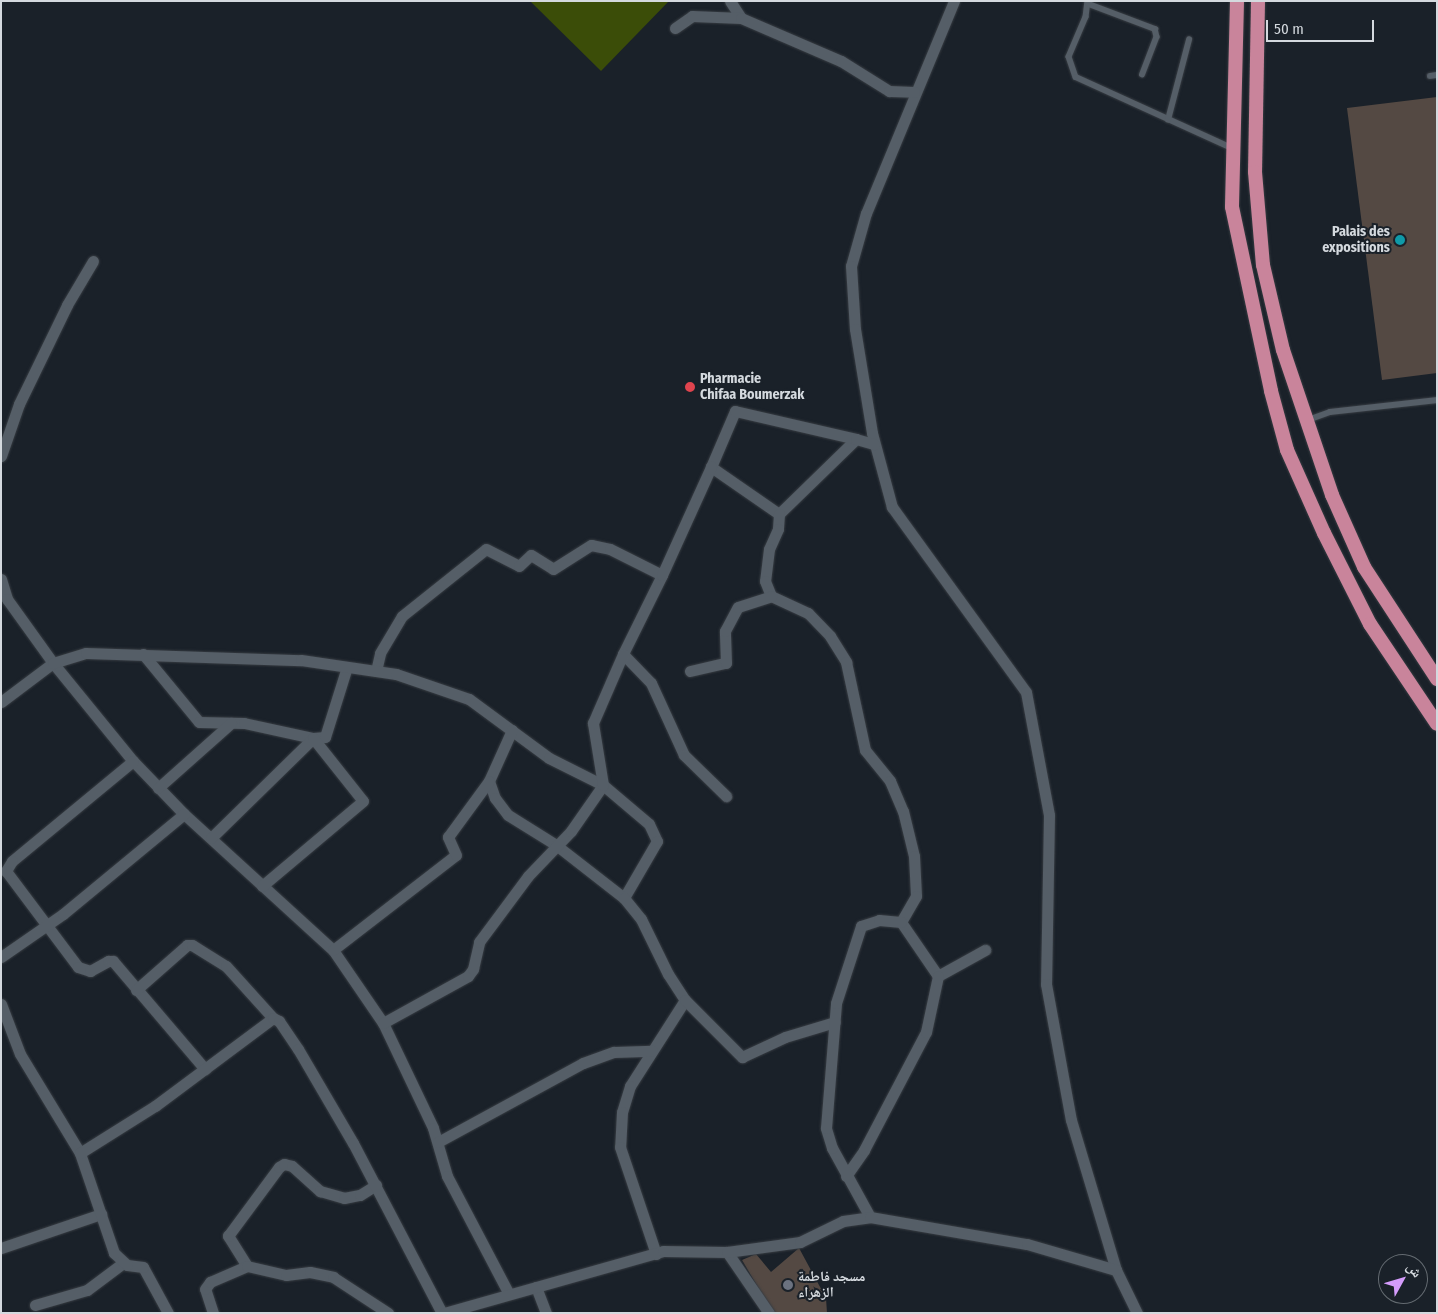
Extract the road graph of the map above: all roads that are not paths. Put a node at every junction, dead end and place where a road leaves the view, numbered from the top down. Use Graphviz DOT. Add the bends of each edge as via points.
graph roads {
  1 [pos="730,1"];
  2 [pos="954,1"];
  3 [pos="1237,1"];
  4 [pos="1258,1"];
  5 [pos="1089,3"];
  6 [pos="741,18"];
  7 [pos="675,28"];
  8 [pos="1189,40"];
  9 [pos="1143,74"];
  10 [pos="1430,76"];
  11 [pos="1437,76"];
  12 [pos="914,92"];
  13 [pos="1168,120"];
  14 [pos="1234,149"];
  15 [pos="93,260"];
  16 [pos="1437,400"];
  17 [pos="1306,420"];
  18 [pos="856,438"];
  19 [pos="874,444"];
  20 [pos="1,456"];
  21 [pos="711,467"];
  22 [pos="779,514"];
  23 [pos="662,575"];
  24 [pos="1,579"];
  25 [pos="771,596"];
  26 [pos="143,654"];
  27 [pos="623,654"];
  28 [pos="53,663"];
  29 [pos="347,667"];
  30 [pos="376,671"];
  31 [pos="690,671"];
  32 [pos="1437,679"];
  33 [pos="1,702"];
  34 [pos="231,723"];
  35 [pos="1437,724"];
  36 [pos="512,730"];
  37 [pos="313,738"];
  38 [pos="133,761"];
  39 [pos="489,781"];
  40 [pos="603,785"];
  41 [pos="158,788"];
  42 [pos="726,796"];
  43 [pos="184,814"];
  44 [pos="211,838"];
  45 [pos="556,845"];
  46 [pos="262,886"];
  47 [pos="624,898"];
  48 [pos="901,922"];
  49 [pos="47,926"];
  50 [pos="333,950"];
  51 [pos="986,950"];
  52 [pos="1,957"];
  53 [pos="938,976"];
  54 [pos="136,990"];
  55 [pos="685,1000"];
  56 [pos="1,1004"];
  57 [pos="273,1018"];
  58 [pos="835,1022"];
  59 [pos="383,1023"];
  60 [pos="652,1051"];
  61 [pos="205,1069"];
  62 [pos="438,1142"];
  63 [pos="80,1153"];
  64 [pos="846,1176"];
  65 [pos="376,1185"];
  66 [pos="101,1214"];
  67 [pos="870,1217"];
  68 [pos="1,1248"];
  69 [pos="727,1252"];
  70 [pos="656,1254"];
  71 [pos="123,1263"];
  72 [pos="247,1266"];
  73 [pos="1116,1270"];
  74 [pos="536,1288"];
  75 [pos="509,1294"];
  76 [pos="35,1305"];
  77 [pos="168,1313"];
  78 [pos="213,1313"];
  79 [pos="388,1313"];
  80 [pos="443,1313"];
  81 [pos="546,1313"];
  82 [pos="769,1313"];
  83 [pos="1137,1313"];
  1 -- 6 [label="street"];
  2 -- 12 [label="street"];
  3 -- 14 [label="highway"];
  4 -- 17 [label="highway" via="1255,172 1263,265 1283,350"];
  5 -- 9 [label="lane" via="1155,29 1157,36"];
  5 -- 13 [label="lane" via="1069,57 1072,72 1082,82"];
  6 -- 7 [label="street" via="692,16"];
  6 -- 12 [label="street" via="841,61 889,91"];
  8 -- 13 [label="lane"];
  10 -- 11 [label="lane"];
  12 -- 19 [label="street" via="866,213 851,266 855,329"];
  13 -- 14 [label="lane"];
  14 -- 35 [label="highway" via="1232,207 1244,272 1288,450 1324,533 1370,624"];
  15 -- 20 [label="street" via="67,305 20,404"];
  16 -- 17 [label="lane" via="1330,412"];
  17 -- 32 [label="highway" via="1364,567"];
  18 -- 19 [label="street"];
  18 -- 21 [label="street" via="735,412"];
  18 -- 22 [label="street"];
  19 -- 73 [label="street" via="892,507 1026,692 1049,815 1046,984 1072,1120"];
  21 -- 22 [label="street"];
  21 -- 23 [label="street"];
  22 -- 25 [label="street" via="778,529 768,549 765,581"];
  23 -- 27 [label="street"];
  23 -- 30 [label="street" via="610,548 591,546 553,569 532,555 519,566 486,549 402,616 380,653"];
  24 -- 28 [label="street" via="7,599"];
  25 -- 31 [label="street" via="738,607 725,632 726,663"];
  25 -- 48 [label="street" via="808,613 830,636 846,662 865,750 890,781 903,811 914,856 916,896"];
  26 -- 28 [label="street" via="86,653"];
  26 -- 29 [label="street" via="301,660"];
  26 -- 34 [label="street" via="199,722"];
  27 -- 40 [label="street" via="593,723"];
  27 -- 42 [label="street" via="651,683 684,755"];
  28 -- 33 [label="street"];
  28 -- 38 [label="street"];
  29 -- 30 [label="street"];
  29 -- 37 [label="street" via="325,737"];
  30 -- 36 [label="street" via="396,674 469,699"];
  34 -- 37 [label="street"];
  34 -- 41 [label="street"];
  36 -- 39 [label="street"];
  36 -- 40 [label="street" via="549,758"];
  37 -- 44 [label="street"];
  37 -- 46 [label="street" via="363,801"];
  38 -- 41 [label="street"];
  38 -- 49 [label="street" via="7,867 6,870"];
  39 -- 45 [label="street" via="495,798 508,815"];
  39 -- 50 [label="street" via="448,837 456,855"];
  40 -- 45 [label="street" via="571,831"];
  40 -- 47 [label="street" via="649,824 657,841"];
  41 -- 43 [label="street"];
  43 -- 44 [label="street"];
  43 -- 49 [label="street"];
  44 -- 46 [label="street"];
  45 -- 47 [label="street"];
  45 -- 59 [label="street" via="528,876 479,942 473,969 468,976"];
  46 -- 50 [label="street"];
  47 -- 55 [label="street" via="641,918 668,974"];
  48 -- 53 [label="street"];
  48 -- 58 [label="street" via="869,922 857,932 836,1003"];
  49 -- 52 [label="street"];
  49 -- 54 [label="street" via="78,968 90,971 110,960"];
  50 -- 59 [label="street"];
  51 -- 53 [label="street"];
  53 -- 64 [label="street" via="926,1032"];
  54 -- 57 [label="street" via="179,951 192,945 226,966"];
  54 -- 61 [label="street"];
  55 -- 58 [label="street" via="742,1057 785,1037"];
  55 -- 60 [label="street"];
  56 -- 63 [label="street" via="20,1054"];
  57 -- 61 [label="street"];
  57 -- 65 [label="street" via="279,1021 298,1049"];
  58 -- 64 [label="street" via="826,1128"];
  59 -- 62 [label="street"];
  60 -- 62 [label="street" via="614,1052 583,1063"];
  60 -- 70 [label="street" via="630,1086 622,1112 620,1146"];
  61 -- 63 [label="street" via="156,1106"];
  62 -- 75 [label="street" via="447,1176"];
  63 -- 66 [label="street"];
  64 -- 67 [label="street"];
  65 -- 72 [label="street" via="360,1195 344,1198 320,1191 292,1166 284,1164 279,1167 228,1236"];
  65 -- 80 [label="street"];
  66 -- 68 [label="street"];
  66 -- 71 [label="street" via="114,1252"];
  67 -- 69 [label="street" via="843,1221 800,1242"];
  67 -- 73 [label="street" via="1027,1244"];
  69 -- 70 [label="street"];
  69 -- 82 [label="street"];
  70 -- 74 [label="street"];
  71 -- 76 [label="street" via="87,1290"];
  71 -- 77 [label="street" via="143,1267"];
  72 -- 78 [label="street" via="210,1282 205,1289"];
  72 -- 79 [label="street" via="286,1275 310,1272 333,1277"];
  73 -- 83 [label="street"];
  74 -- 75 [label="street"];
  74 -- 81 [label="street"];
  75 -- 80 [label="street"];
}
